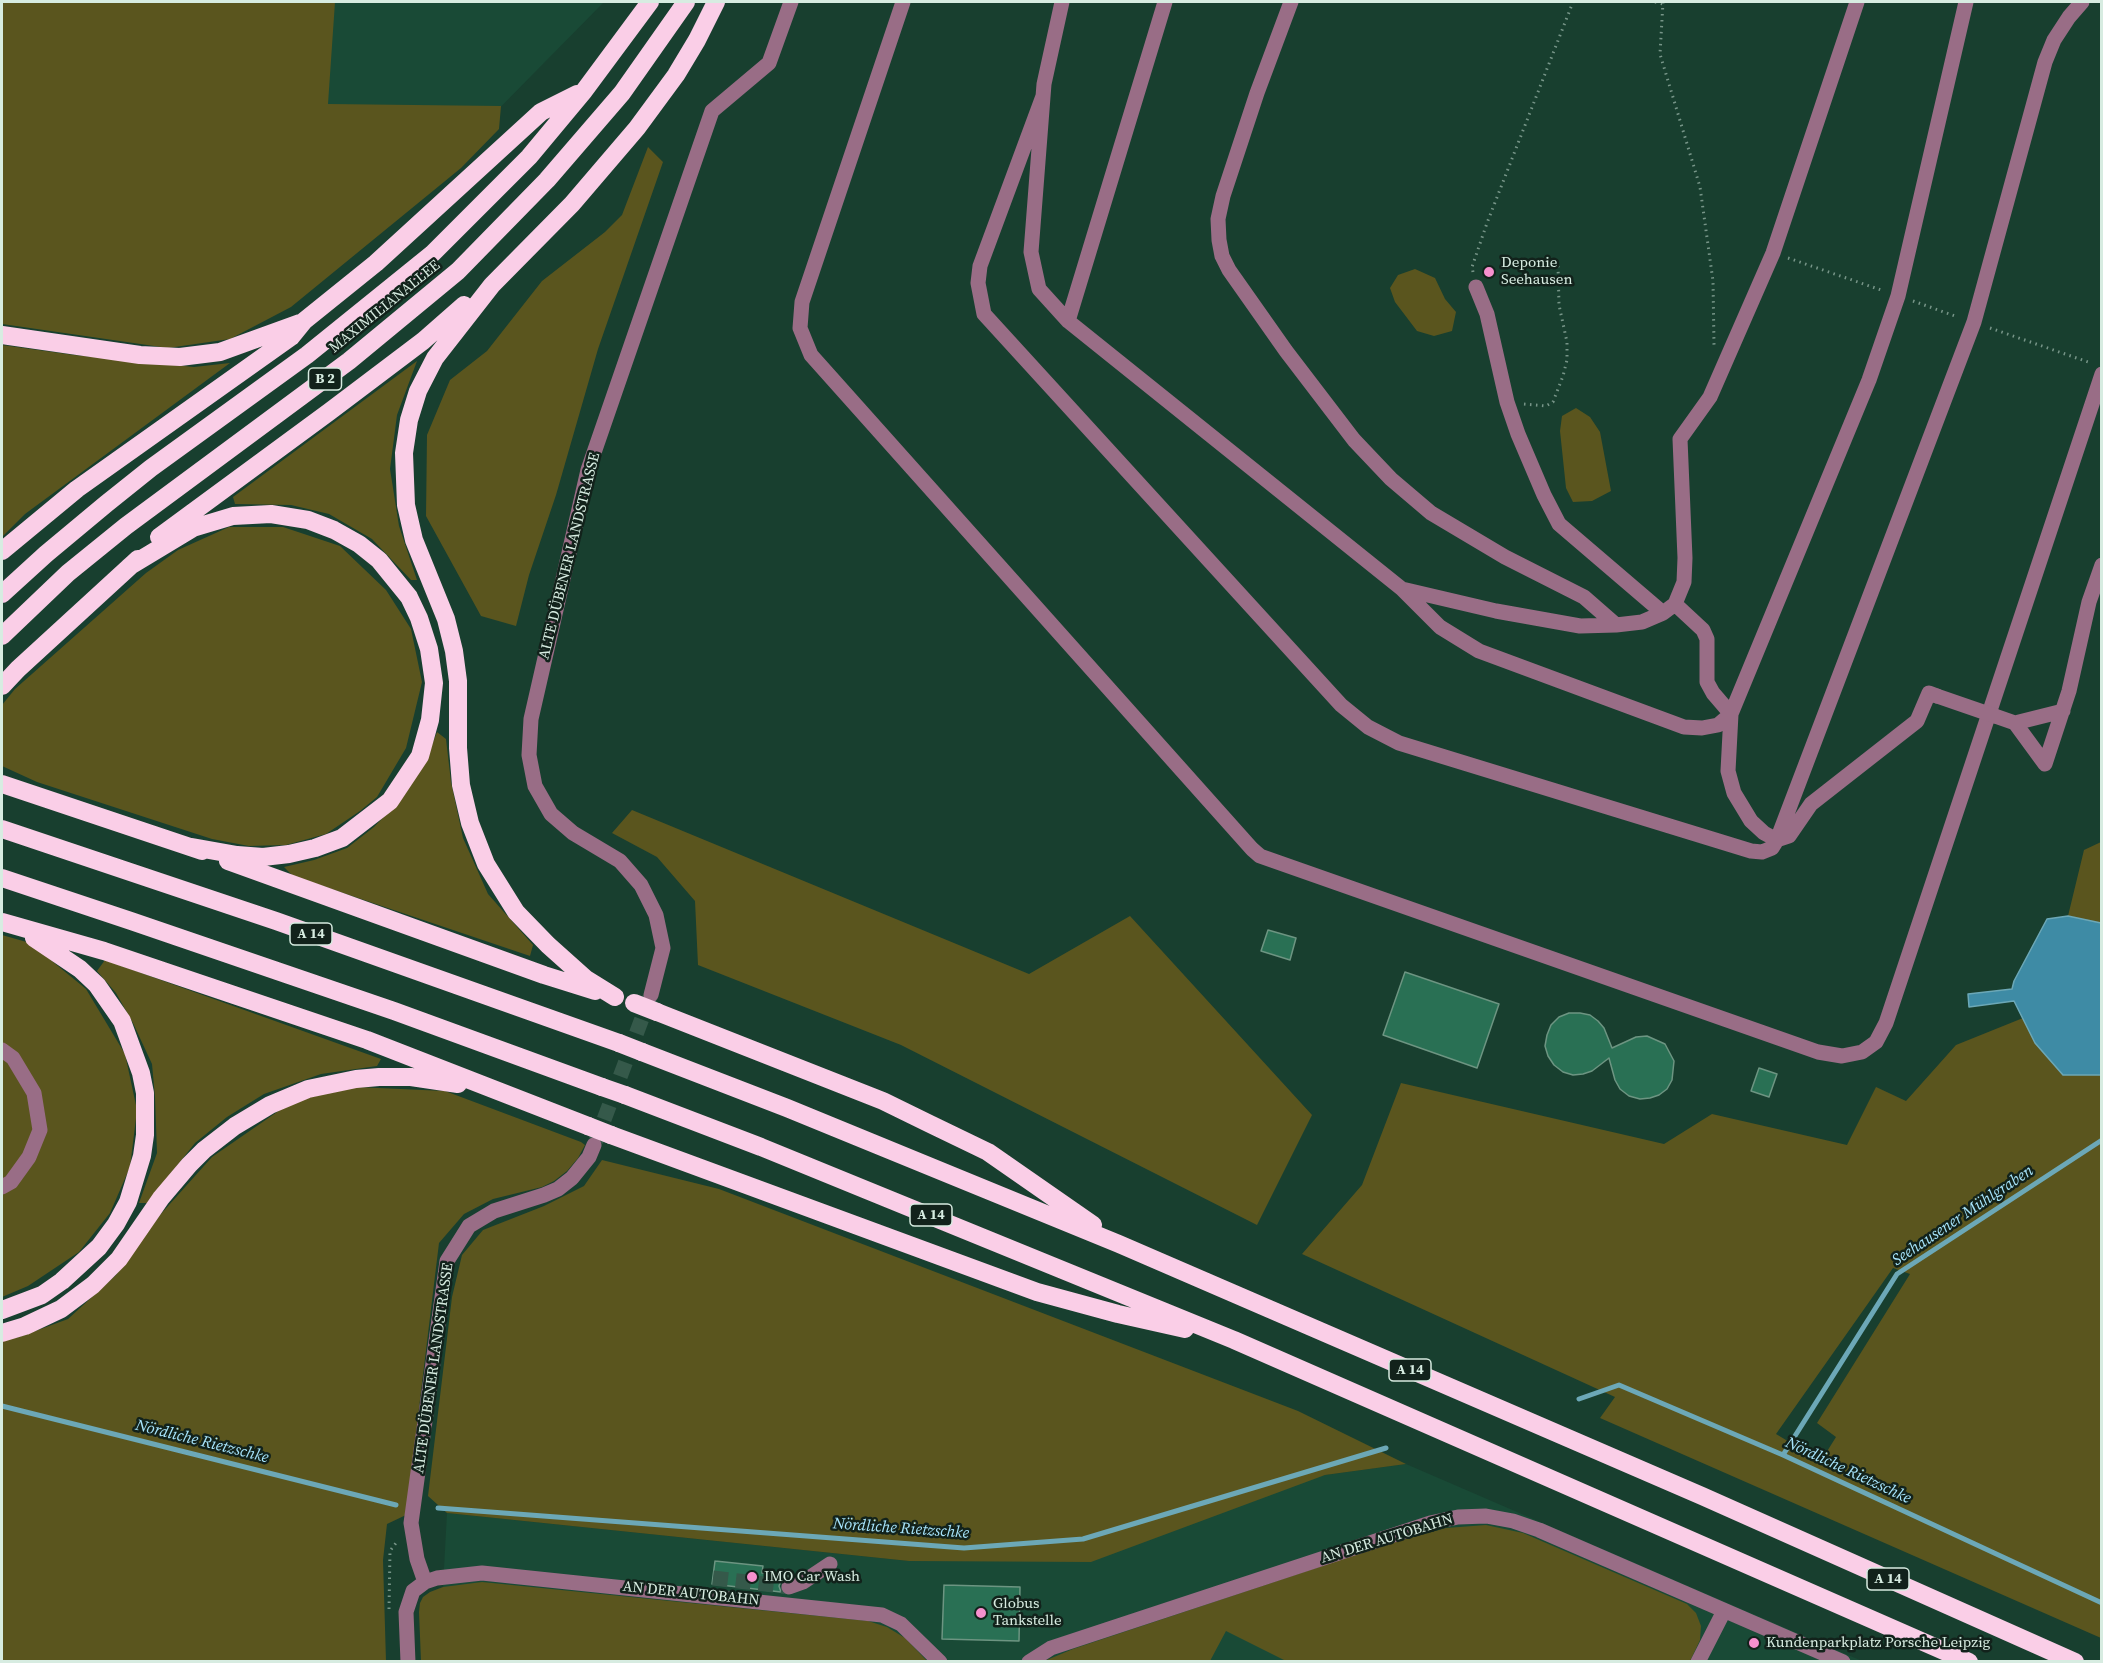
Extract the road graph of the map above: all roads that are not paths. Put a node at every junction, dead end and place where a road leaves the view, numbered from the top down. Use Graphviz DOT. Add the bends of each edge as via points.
graph roads {
  1 [pos="650,2"];
  2 [pos="686,2"];
  3 [pos="716,2"];
  4 [pos="791,2"];
  5 [pos="903,2"];
  6 [pos="1062,2"];
  7 [pos="1165,2"];
  8 [pos="1291,2"];
  9 [pos="1857,2"];
  10 [pos="1966,2"];
  11 [pos="2082,2"];
  12 [pos="584,91"];
  13 [pos="1043,96"];
  14 [pos="492,285"];
  15 [pos="1476,287"];
  16 [pos="304,321"];
  17 [pos="1068,321"];
  18 [pos="2,335"];
  19 [pos="2102,374"];
  20 [pos="2,551"];
  21 [pos="2102,565"];
  22 [pos="130,566"];
  23 [pos="1402,589"];
  24 [pos="2,594"];
  25 [pos="1669,608"];
  26 [pos="1616,626"];
  27 [pos="2,636"];
  28 [pos="2,686"];
  29 [pos="2063,711"];
  30 [pos="1731,714"];
  31 [pos="2016,723"];
  32 [pos="2,784"];
  33 [pos="2,829"];
  34 [pos="1777,840"];
  35 [pos="192,847"];
  36 [pos="2,878"];
  37 [pos="8,924"];
  38 [pos="651,995"];
  39 [pos="615,997"];
  40 [pos="2,1050"];
  41 [pos="495,1090"];
  42 [pos="594,1145"];
  43 [pos="2,1187"];
  44 [pos="1119,1244"];
  45 [pos="2,1310"];
  46 [pos="2,1333"];
  47 [pos="1234,1340"];
  48 [pos="830,1564"];
  49 [pos="425,1582"];
  50 [pos="789,1587"];
  51 [pos="1724,1611"];
  52 [pos="408,1662"];
  53 [pos="940,1662"];
  54 [pos="1029,1662"];
  55 [pos="1698,1662"];
  56 [pos="1843,1662"];
  57 [pos="1969,1662"];
  58 [pos="2075,1662"];
  1 -- 12 [label="highway, MAXIMILIANALLEE / B 2"];
  2 -- 27 [label="highway, MAXIMILIANALLEE / B 2" via="622,93 547,180 458,271 349,361 126,526 68,573"];
  3 -- 14 [label="highway" via="676,75 637,128 572,204"];
  4 -- 38 [label="street, ALTE DÜBENER LANDSTRASSE" via="769,63 712,111 588,470 531,719 529,755 535,786 551,814 573,833 620,861 641,885 656,915 663,948"];
  5 -- 19 [label="street" via="802,302 800,328 811,356 1260,856 1818,1052 1842,1056 1862,1052 1876,1042 1886,1023"];
  6 -- 13 [label="street"];
  7 -- 17 [label="street"];
  8 -- 26 [label="street" via="1223,196 1219,240 1229,270 1354,440 1391,479 1431,513 1504,557 1584,597"];
  9 -- 25 [label="street" via="1773,253 1710,397 1680,439 1684,582"];
  10 -- 30 [label="street" via="1898,296 1869,380"];
  11 -- 34 [label="street" via="2054,40 2045,62 1974,322"];
  12 -- 16 [label="highway" via="542,112 385,255"];
  12 -- 24 [label="highway, MAXIMILIANALLEE / B 2" via="529,157 432,254 307,355 151,468"];
  13 -- 17 [label="street" via="1030,252 1040,289"];
  13 -- 34 [label="street" via="980,266 978,283 984,314 1341,705 1368,727 1399,743 1751,851 1772,848"];
  14 -- 22 [label="highway" via="159,538"];
  14 -- 39 [label="highway" via="435,358 418,391 404,453 406,505 414,540 446,619 454,651 461,785 486,864 516,912 532,929 586,979"];
  15 -- 25 [label="street" via="1487,314 1507,402 1559,524"];
  16 -- 18 [label="highway" via="220,352 180,357"];
  16 -- 20 [label="highway" via="291,337 85,483"];
  17 -- 23 [label="street"];
  21 -- 29 [label="street" via="2089,602"];
  22 -- 28 [label="highway"];
  22 -- 35 [label="highway" via="193,528 232,516 271,514 308,520 359,544 379,560 409,597 429,649 434,683 430,720 420,756 383,807 342,838 290,854 263,857"];
  23 -- 26 [label="street" via="1580,626"];
  23 -- 30 [label="street" via="1440,627 1490,655 1684,727 1718,725"];
  25 -- 26 [label="street" via="1642,622"];
  25 -- 30 [label="street" via="1703,630 1707,639 1707,682"];
  29 -- 31 [label="street"];
  29 -- 31 [label="street" via="2045,764"];
  30 -- 34 [label="street" via="1728,771 1734,793 1751,821"];
  31 -- 34 [label="street, bridge" via="1929,693 1917,721 1811,804 1789,836"];
  32 -- 35 [label="highway"];
  33 -- 44 [label="highway, A 14, bridge" via="619,1043"];
  35 -- 39 [label="highway"];
  36 -- 47 [label="highway, A 14, bridge" via="383,1007 626,1095"];
  37 -- 41 [label="highway" via="104,951 261,1004"];
  37 -- 45 [label="highway" via="54,949 80,969 110,1001 123,1021 141,1072 146,1117 142,1156 128,1202 99,1247 42,1295"];
  39 -- 44 [label="highway, bridge" via="883,1101 988,1152"];
  40 -- 43 [label="street" via="13,1058 34,1093 40,1130 29,1157 11,1182"];
  41 -- 46 [label="highway" via="447,1081 379,1077 335,1083 287,1097 235,1125 204,1150 93,1285 61,1309"];
  41 -- 47 [label="highway, bridge" via="1037,1292"];
  42 -- 49 [label="street, ALTE DÜBENER LANDSTRASSE" via="572,1178 558,1189 494,1211 469,1226 447,1261 411,1523"];
  44 -- 58 [label="highway, A 14"];
  47 -- 57 [label="highway, A 14"];
  48 -- 50 [label="street"];
  49 -- 52 [label="street" via="413,1591 409,1601 405,1625"];
  49 -- 53 [label="street, AN DER AUTOBAHN" via="482,1573 882,1615 901,1624"];
  51 -- 54 [label="street, AN DER AUTOBAHN" via="1514,1521 1458,1517 1051,1647"];
  51 -- 55 [label="street"];
  51 -- 56 [label="street, AN DER AUTOBAHN"];
}
